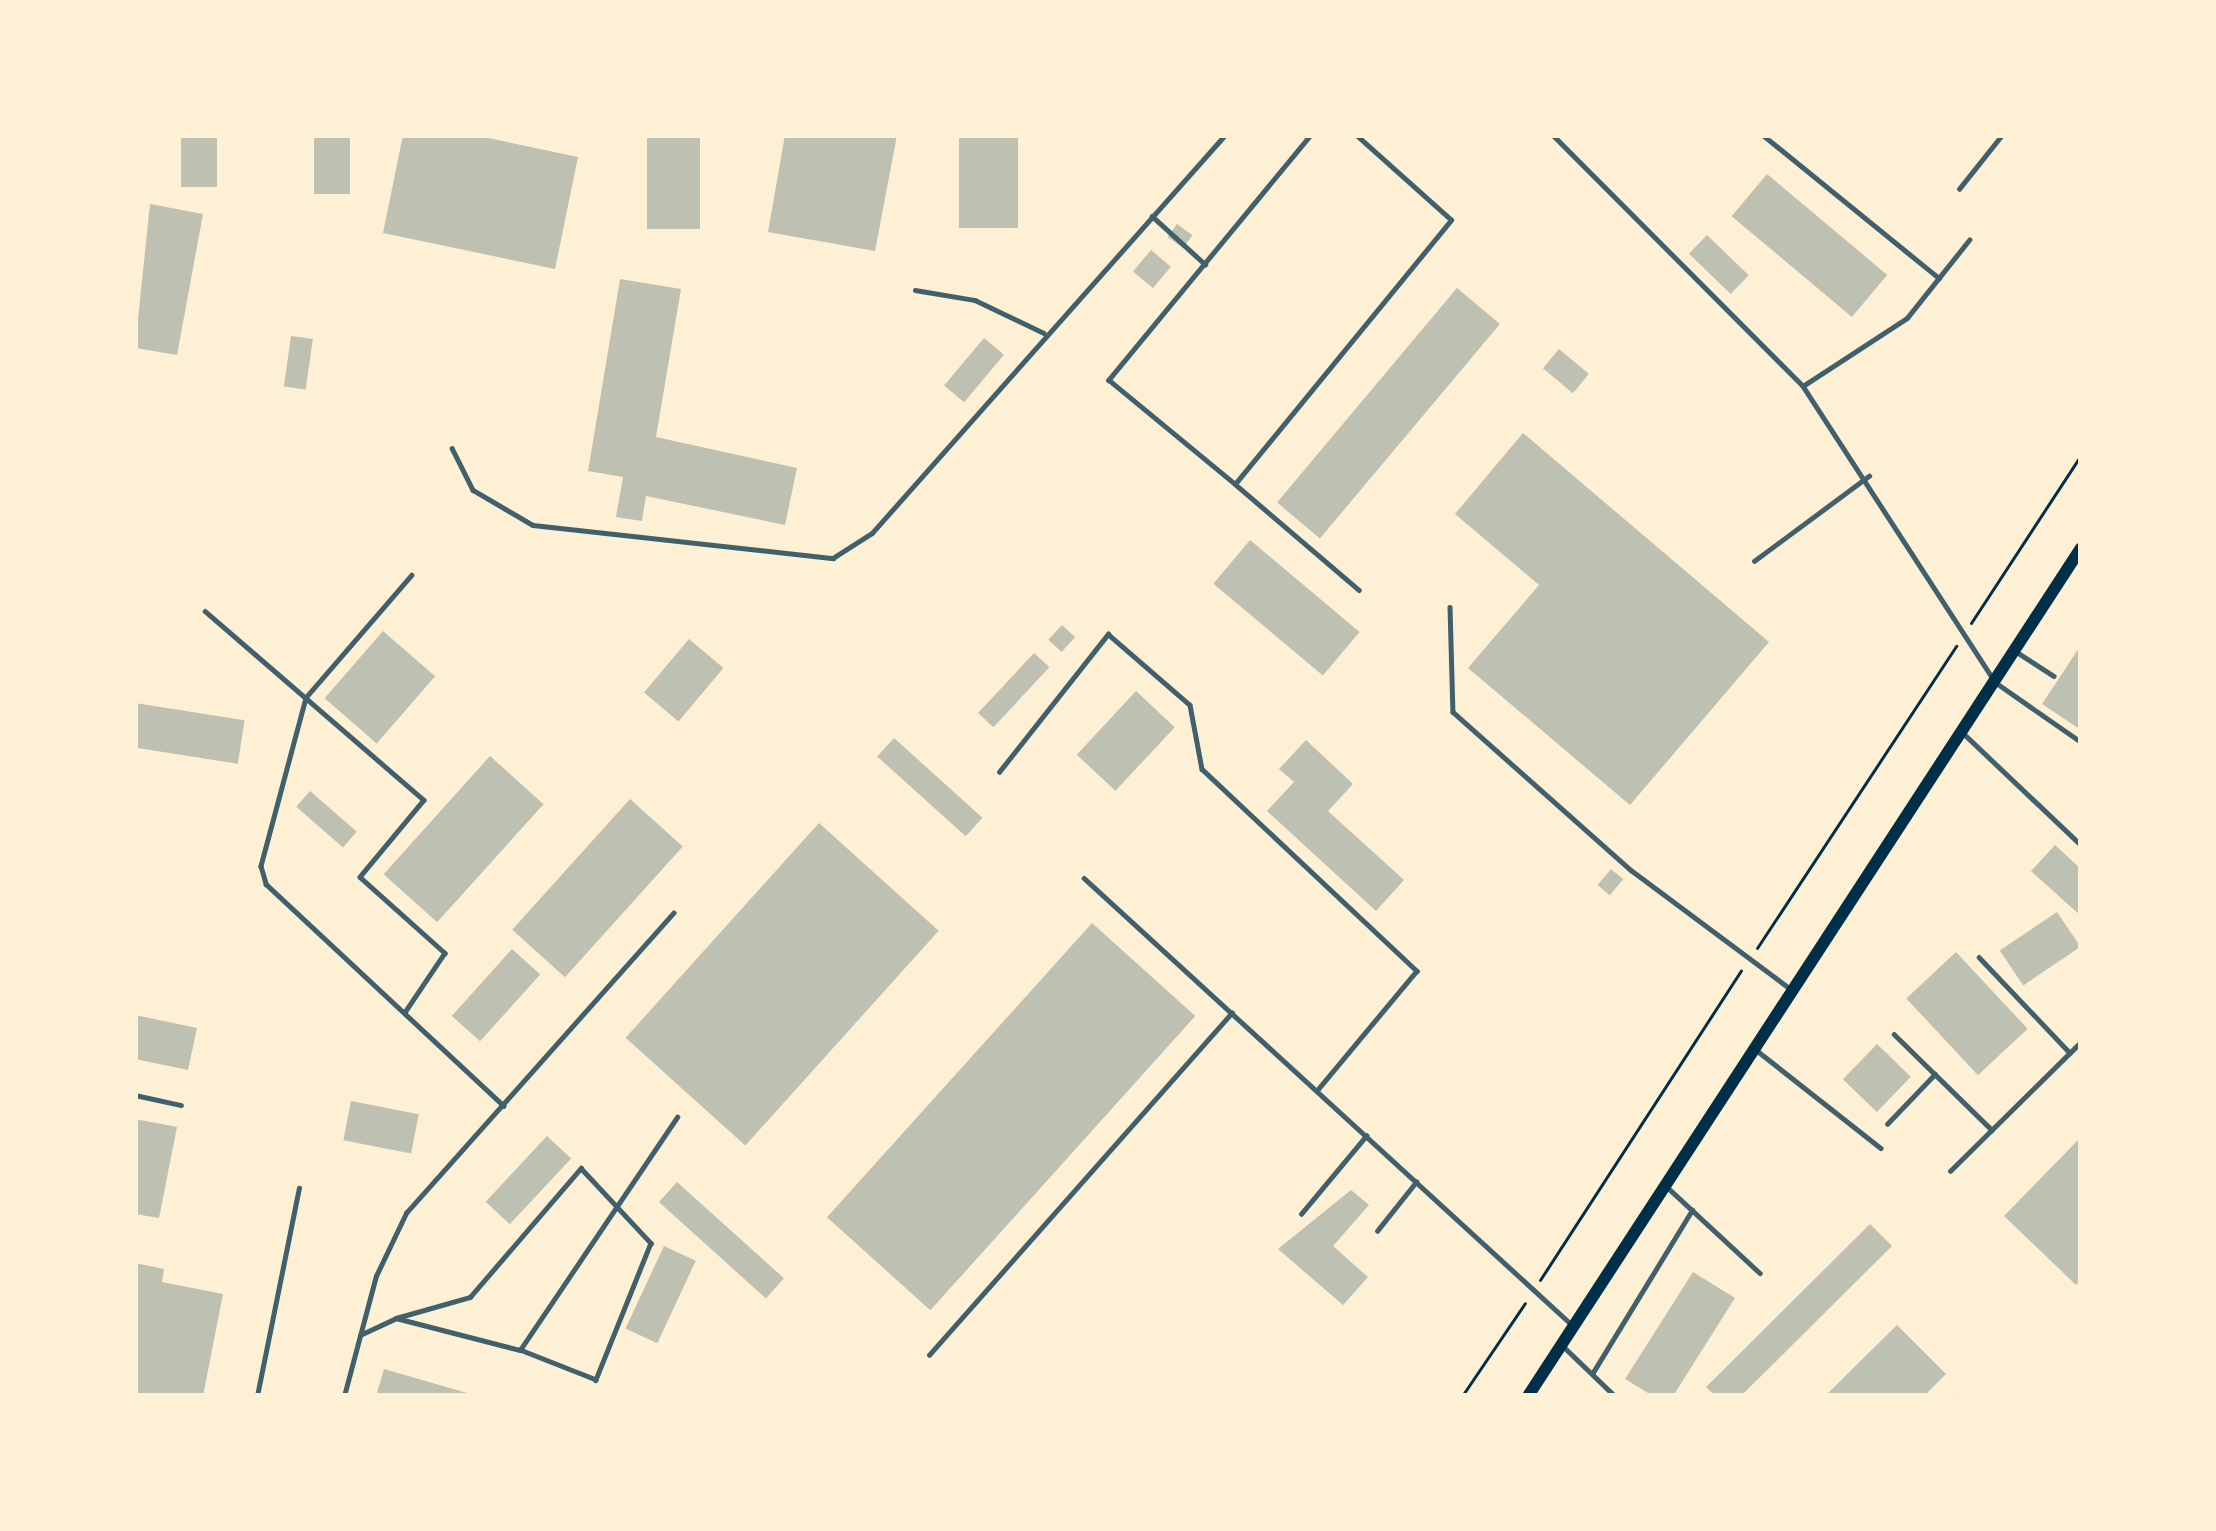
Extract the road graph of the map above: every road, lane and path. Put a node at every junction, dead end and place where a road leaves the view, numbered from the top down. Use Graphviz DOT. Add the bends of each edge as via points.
graph roads {
  1 [pos="1225,135"];
  2 [pos="1311,135"];
  3 [pos="1356,135"];
  4 [pos="1553,135"];
  5 [pos="1763,135"];
  6 [pos="2002,135"];
  7 [pos="1959,189"];
  8 [pos="1151,216"];
  9 [pos="1970,240"];
  10 [pos="1207,265"];
  11 [pos="1939,278"];
  12 [pos="916,290"];
  13 [pos="1044,334"];
  14 [pos="1803,386"];
  15 [pos="452,448"];
  16 [pos="2081,455"];
  17 [pos="1869,476"];
  18 [pos="1235,484"];
  19 [pos="2081,548"];
  20 [pos="1754,561"];
  21 [pos="412,575"];
  22 [pos="1359,590"];
  23 [pos="1450,607"];
  24 [pos="205,611"];
  25 [pos="1965,632"];
  26 [pos="2015,651"];
  27 [pos="2054,676"];
  28 [pos="1995,682"];
  29 [pos="306,698"];
  30 [pos="1962,732"];
  31 [pos="2081,742"];
  32 [pos="999,772"];
  33 [pos="2081,845"];
  34 [pos="1084,878"];
  35 [pos="673,913"];
  36 [pos="1978,957"];
  37 [pos="1750,958"];
  38 [pos="1793,991"];
  39 [pos="406,1011"];
  40 [pos="1232,1013"];
  41 [pos="1894,1034"];
  42 [pos="2081,1042"];
  43 [pos="1755,1049"];
  44 [pos="2070,1054"];
  45 [pos="1935,1074"];
  46 [pos="1317,1091"];
  47 [pos="135,1095"];
  48 [pos="181,1105"];
  49 [pos="504,1106"];
  50 [pos="677,1117"];
  51 [pos="1887,1124"];
  52 [pos="1992,1130"];
  53 [pos="1366,1136"];
  54 [pos="1881,1148"];
  55 [pos="1950,1171"];
  56 [pos="1416,1181"];
  57 [pos="1666,1186"];
  58 [pos="299,1188"];
  59 [pos="618,1203"];
  60 [pos="1692,1210"];
  61 [pos="1301,1214"];
  62 [pos="1377,1231"];
  63 [pos="1760,1273"];
  64 [pos="1534,1289"];
  65 [pos="396,1318"];
  66 [pos="1574,1326"];
  67 [pos="360,1334"];
  68 [pos="1562,1345"];
  69 [pos="520,1350"];
  70 [pos="929,1355"];
  71 [pos="1592,1374"];
  72 [pos="257,1396"];
  73 [pos="344,1396"];
  74 [pos="1462,1396"];
  75 [pos="1528,1396"];
  76 [pos="1615,1396"];
  1 -- 8 [label="lane"];
  2 -- 10 [label="lane"];
  3 -- 18 [label="lane" via="1451,220"];
  4 -- 14 [label="lane"];
  5 -- 11 [label="lane"];
  6 -- 7 [label="lane"];
  8 -- 10 [label="lane"];
  8 -- 13 [label="lane"];
  9 -- 11 [label="lane"];
  10 -- 18 [label="lane" via="1109,380"];
  11 -- 14 [label="lane" via="1907,318"];
  12 -- 13 [label="lane" via="975,300"];
  13 -- 15 [label="lane" via="872,533 833,557 533,525 472,490"];
  14 -- 17 [label="lane"];
  16 -- 25 [label="path"];
  17 -- 20 [label="lane"];
  17 -- 25 [label="lane"];
  18 -- 22 [label="lane"];
  19 -- 26 [label="main road"];
  21 -- 29 [label="lane"];
  23 -- 37 [label="lane" via="1453,712"];
  24 -- 29 [label="lane"];
  25 -- 28 [label="lane"];
  25 -- 37 [label="path"];
  26 -- 27 [label="lane"];
  26 -- 28 [label="main road"];
  28 -- 30 [label="main road"];
  28 -- 31 [label="lane"];
  29 -- 39 [label="lane" via="272,808 266,884"];
  29 -- 39 [label="lane" via="424,800 360,877 445,953"];
  30 -- 33 [label="lane"];
  30 -- 38 [label="main road"];
  32 -- 46 [label="lane" via="1108,634 1190,705 1202,770 1417,971"];
  34 -- 40 [label="lane"];
  35 -- 49 [label="lane"];
  36 -- 44 [label="lane"];
  37 -- 38 [label="lane"];
  37 -- 64 [label="path"];
  38 -- 43 [label="main road"];
  39 -- 49 [label="lane"];
  40 -- 46 [label="lane"];
  40 -- 70 [label="lane"];
  41 -- 45 [label="lane"];
  42 -- 44 [label="lane"];
  43 -- 54 [label="lane"];
  43 -- 57 [label="main road"];
  44 -- 52 [label="lane"];
  45 -- 51 [label="lane"];
  45 -- 52 [label="lane"];
  46 -- 53 [label="lane"];
  47 -- 48 [label="lane"];
  49 -- 67 [label="lane" via="406,1213"];
  50 -- 59 [label="lane"];
  52 -- 55 [label="lane"];
  53 -- 56 [label="lane"];
  53 -- 61 [label="lane"];
  56 -- 62 [label="lane"];
  56 -- 64 [label="lane"];
  57 -- 60 [label="lane"];
  57 -- 66 [label="main road"];
  58 -- 72 [label="lane"];
  59 -- 65 [label="lane" via="581,1168 470,1297"];
  59 -- 69 [label="lane"];
  59 -- 69 [label="lane" via="651,1243 596,1380"];
  60 -- 63 [label="lane"];
  60 -- 71 [label="lane"];
  64 -- 66 [label="lane"];
  64 -- 74 [label="path"];
  65 -- 67 [label="lane"];
  65 -- 69 [label="lane"];
  66 -- 68 [label="main road"];
  67 -- 73 [label="lane"];
  68 -- 71 [label="lane"];
  68 -- 75 [label="main road"];
  71 -- 76 [label="lane"];
}
